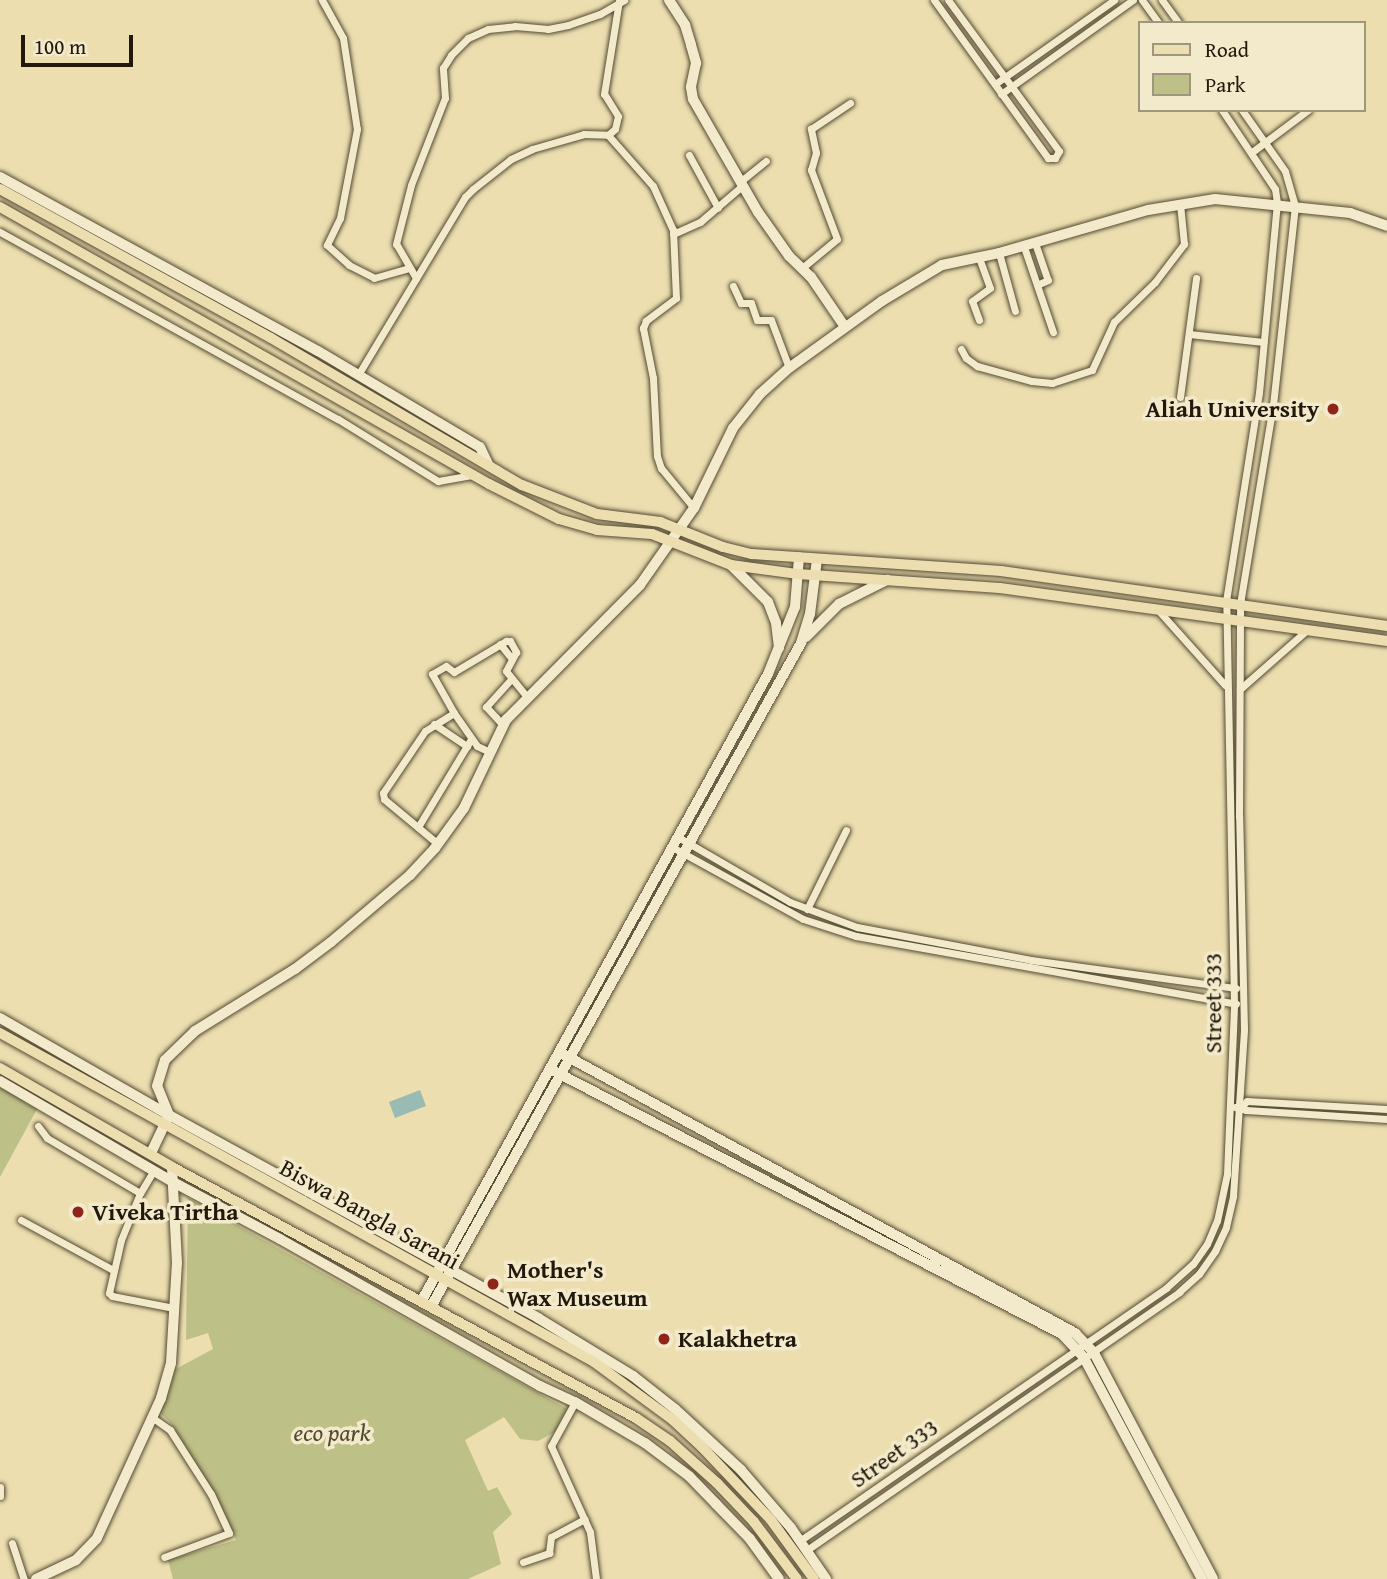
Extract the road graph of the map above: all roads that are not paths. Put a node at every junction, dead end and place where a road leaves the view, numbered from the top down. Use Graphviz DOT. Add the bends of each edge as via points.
graph roads {
  1 [pos="322,0"];
  2 [pos="669,0"];
  3 [pos="934,0"];
  4 [pos="948,0"];
  5 [pos="1114,0"];
  6 [pos="1133,0"];
  7 [pos="1142,0"];
  8 [pos="1162,0"];
  9 [pos="620,1"];
  10 [pos="1158,21"];
  11 [pos="1178,21"];
  12 [pos="1005,77"];
  13 [pos="995,84"];
  14 [pos="1012,86"];
  15 [pos="1001,94"];
  16 [pos="850,103"];
  17 [pos="1223,112"];
  18 [pos="1243,112"];
  19 [pos="1305,112"];
  20 [pos="608,135"];
  21 [pos="1265,142"];
  22 [pos="1252,152"];
  23 [pos="689,155"];
  24 [pos="766,161"];
  25 [pos="0,177"];
  26 [pos="742,183"];
  27 [pos="0,189"];
  28 [pos="1277,203"];
  29 [pos="1180,204"];
  30 [pos="1295,206"];
  31 [pos="0,208"];
  32 [pos="718,208"];
  33 [pos="1387,226"];
  34 [pos="0,232"];
  35 [pos="673,234"];
  36 [pos="1035,243"];
  37 [pos="1024,247"];
  38 [pos="999,253"];
  39 [pos="979,257"];
  40 [pos="410,268"];
  41 [pos="802,268"];
  42 [pos="416,278"];
  43 [pos="1196,278"];
  44 [pos="1037,285"];
  45 [pos="733,286"];
  46 [pos="1015,311"];
  47 [pos="979,320"];
  48 [pos="845,327"];
  49 [pos="1053,332"];
  50 [pos="1189,334"];
  51 [pos="1264,342"];
  52 [pos="961,349"];
  53 [pos="789,368"];
  54 [pos="358,375"];
  55 [pos="1180,397"];
  56 [pos="488,464"];
  57 [pos="473,475"];
  58 [pos="694,508"];
  59 [pos="678,529"];
  60 [pos="671,540"];
  61 [pos="799,557"];
  62 [pos="817,559"];
  63 [pos="731,565"];
  64 [pos="798,574"];
  65 [pos="815,575"];
  66 [pos="887,579"];
  67 [pos="1226,601"];
  68 [pos="1240,604"];
  69 [pos="1158,609"];
  70 [pos="1225,619"];
  71 [pos="1239,621"];
  72 [pos="1387,626"];
  73 [pos="1307,630"];
  74 [pos="1387,641"];
  75 [pos="801,643"];
  76 [pos="779,648"];
  77 [pos="511,680"];
  78 [pos="1226,685"];
  79 [pos="1240,689"];
  80 [pos="527,697"];
  81 [pos="454,713"];
  82 [pos="434,724"];
  83 [pos="503,725"];
  84 [pos="469,742"];
  85 [pos="490,752"];
  86 [pos="418,827"];
  87 [pos="846,830"];
  88 [pos="678,837"];
  89 [pos="690,843"];
  90 [pos="438,844"];
  91 [pos="672,847"];
  92 [pos="685,853"];
  93 [pos="807,909"];
  94 [pos="1233,988"];
  95 [pos="1244,989"];
  96 [pos="1234,1004"];
  97 [pos="1244,1004"];
  98 [pos="0,1018"];
  99 [pos="0,1033"];
  100 [pos="559,1052"];
  101 [pos="571,1058"];
  102 [pos="0,1068"];
  103 [pos="550,1069"];
  104 [pos="562,1075"];
  105 [pos="0,1081"];
  106 [pos="1237,1107"];
  107 [pos="1387,1109"];
  108 [pos="1387,1119"];
  109 [pos="167,1120"];
  110 [pos="38,1126"];
  111 [pos="150,1153"];
  112 [pos="172,1167"];
  113 [pos="154,1170"];
  114 [pos="173,1182"];
  115 [pos="140,1193"];
  116 [pos="20,1220"];
  117 [pos="113,1269"];
  118 [pos="439,1269"];
  119 [pos="450,1275"];
  120 [pos="427,1303"];
  121 [pos="174,1308"];
  122 [pos="1082,1346"];
  123 [pos="1089,1356"];
  124 [pos="576,1402"];
  125 [pos="153,1418"];
  126 [pos="0,1487"];
  127 [pos="0,1496"];
  128 [pos="584,1519"];
  129 [pos="12,1543"];
  130 [pos="804,1545"];
  131 [pos="164,1557"];
  132 [pos="523,1562"];
  133 [pos="24,1579"];
  134 [pos="36,1579"];
  135 [pos="596,1579"];
  136 [pos="779,1579"];
  137 [pos="797,1579"];
  138 [pos="814,1579"];
  139 [pos="826,1579"];
  140 [pos="1202,1579"];
  141 [pos="1213,1579"];
  1 -- 40 [label="street" via="343,38 357,129 340,218 327,245 349,265 374,278"];
  2 -- 26 [label="street" via="685,25 696,63 693,99"];
  3 -- 13 [label="street"];
  4 -- 12 [label="street"];
  5 -- 12 [label="street"];
  6 -- 14 [label="street"];
  7 -- 10 [label="street"];
  8 -- 11 [label="street"];
  9 -- 20 [label="street" via="604,94 619,120"];
  9 -- 40 [label="street" via="580,22 553,29 488,29 468,38 451,55 443,68 445,98 411,185 396,244"];
  12 -- 13 [label="street"];
  12 -- 14 [label="street"];
  13 -- 15 [label="street"];
  14 -- 15 [label="street"];
  14 -- 15 [label="street" via="1059,151 1055,158 1048,158"];
  16 -- 41 [label="street" via="811,129 816,153 811,170 837,239"];
  17 -- 22 [label="street"];
  18 -- 21 [label="street"];
  19 -- 21 [label="street"];
  20 -- 35 [label="street" via="653,186"];
  20 -- 42 [label="street" via="584,134 511,159 465,197"];
  21 -- 22 [label="street"];
  21 -- 30 [label="street" via="1285,170"];
  22 -- 28 [label="street" via="1275,189"];
  23 -- 32 [label="street"];
  24 -- 26 [label="street"];
  25 -- 54 [label="street"];
  26 -- 32 [label="street"];
  26 -- 41 [label="street" via="789,257"];
  27 -- 56 [label="main road"];
  28 -- 29 [label="street" via="1202,199"];
  28 -- 30 [label="street"];
  28 -- 51 [label="street, Street 333"];
  29 -- 36 [label="street"];
  29 -- 52 [label="street" via="1184,244 1155,282 1114,322 1092,370 1052,383 1032,381 977,366"];
  30 -- 33 [label="street" via="1350,213"];
  30 -- 68 [label="street, Street 333" via="1273,405"];
  31 -- 57 [label="main road"];
  32 -- 35 [label="street"];
  34 -- 57 [label="street" via="338,419 438,481"];
  35 -- 58 [label="street" via="676,298 643,328 653,378 657,456"];
  36 -- 37 [label="street"];
  36 -- 44 [label="street" via="1048,280"];
  37 -- 38 [label="street"];
  37 -- 44 [label="street"];
  38 -- 39 [label="street"];
  38 -- 46 [label="street"];
  39 -- 47 [label="street" via="989,288 972,301"];
  39 -- 48 [label="street" via="942,265"];
  40 -- 42 [label="street"];
  41 -- 48 [label="street"];
  42 -- 54 [label="street"];
  43 -- 50 [label="street"];
  44 -- 49 [label="street"];
  45 -- 53 [label="street" via="741,303 751,303 757,320 771,320"];
  48 -- 53 [label="street"];
  50 -- 51 [label="street"];
  50 -- 55 [label="street"];
  51 -- 67 [label="street, Street 333"];
  53 -- 58 [label="street" via="733,428"];
  54 -- 56 [label="street" via="481,446"];
  56 -- 59 [label="main road" via="567,504"];
  57 -- 60 [label="main road" via="559,519 597,530"];
  58 -- 59 [label="street"];
  59 -- 60 [label="street"];
  59 -- 61 [label="main road" via="736,551"];
  60 -- 63 [label="main road"];
  60 -- 80 [label="street" via="617,610"];
  61 -- 62 [label="main road"];
  61 -- 64 [label="street"];
  62 -- 65 [label="street"];
  62 -- 67 [label="main road" via="1001,571"];
  63 -- 64 [label="main road"];
  63 -- 76 [label="street" via="768,602"];
  64 -- 65 [label="main road"];
  64 -- 76 [label="street" via="795,607"];
  65 -- 66 [label="main road"];
  65 -- 75 [label="street"];
  66 -- 69 [label="main road"];
  66 -- 75 [label="street" via="839,604"];
  67 -- 68 [label="main road"];
  67 -- 70 [label="street, Street 333"];
  68 -- 71 [label="street, Street 333"];
  68 -- 72 [label="main road"];
  69 -- 70 [label="main road"];
  69 -- 78 [label="street"];
  70 -- 71 [label="main road"];
  70 -- 78 [label="street, Street 333"];
  71 -- 73 [label="main road"];
  71 -- 79 [label="street, Street 333"];
  73 -- 74 [label="main road"];
  73 -- 79 [label="street"];
  75 -- 89 [label="street"];
  76 -- 88 [label="street"];
  77 -- 80 [label="street"];
  77 -- 81 [label="street" via="506,668 516,652 510,641 454,672 445,666 432,674"];
  77 -- 83 [label="street" via="486,706"];
  78 -- 94 [label="street, Street 333"];
  79 -- 95 [label="street, Street 333"];
  80 -- 83 [label="street"];
  81 -- 82 [label="street"];
  81 -- 84 [label="street"];
  82 -- 84 [label="street"];
  82 -- 86 [label="street" via="382,795"];
  83 -- 85 [label="street"];
  84 -- 85 [label="street"];
  84 -- 86 [label="street"];
  85 -- 90 [label="street" via="464,808"];
  86 -- 90 [label="street"];
  87 -- 93 [label="street"];
  88 -- 89 [label="street"];
  88 -- 91 [label="street"];
  89 -- 92 [label="street"];
  89 -- 93 [label="street"];
  90 -- 109 [label="street" via="410,875 295,970 221,1013 177,1046 165,1060 157,1086"];
  91 -- 92 [label="street"];
  91 -- 100 [label="street"];
  92 -- 96 [label="street" via="803,919 856,936"];
  92 -- 101 [label="street"];
  93 -- 94 [label="street" via="858,927 979,951"];
  94 -- 95 [label="street"];
  94 -- 96 [label="street, Street 333"];
  95 -- 97 [label="street, Street 333"];
  96 -- 97 [label="street"];
  96 -- 106 [label="street, Street 333"];
  97 -- 106 [label="street, Street 333"];
  98 -- 109 [label="street"];
  99 -- 109 [label="main road, Biswa Bangla Sarani"];
  100 -- 101 [label="street"];
  100 -- 103 [label="street"];
  101 -- 104 [label="street"];
  101 -- 122 [label="street" via="1075,1333"];
  102 -- 111 [label="main road, Biswa Bangla Sarani"];
  103 -- 104 [label="street"];
  103 -- 118 [label="street"];
  104 -- 119 [label="street"];
  104 -- 122 [label="street"];
  105 -- 113 [label="street"];
  106 -- 107 [label="street" via="1247,1101"];
  106 -- 108 [label="street"];
  106 -- 122 [label="street, Street 333" via="1222,1202 1207,1244 1184,1274"];
  106 -- 123 [label="street, Street 333" via="1233,1196 1215,1251 1179,1292"];
  109 -- 111 [label="street"];
  109 -- 118 [label="main road, Biswa Bangla Sarani"];
  110 -- 115 [label="street" via="47,1138"];
  111 -- 112 [label="main road, Biswa Bangla Sarani"];
  112 -- 114 [label="street"];
  112 -- 120 [label="main road, Biswa Bangla Sarani"];
  113 -- 114 [label="street"];
  113 -- 115 [label="street"];
  114 -- 121 [label="street" via="177,1235"];
  114 -- 124 [label="street"];
  115 -- 117 [label="street"];
  116 -- 117 [label="street"];
  117 -- 121 [label="street" via="112,1296"];
  118 -- 119 [label="main road, Biswa Bangla Sarani"];
  118 -- 120 [label="street"];
  119 -- 120 [label="street"];
  119 -- 130 [label="street" via="633,1376 732,1461"];
  119 -- 138 [label="main road, Biswa Bangla Sarani" via="594,1362 673,1420 745,1490"];
  120 -- 137 [label="main road, Biswa Bangla Sarani" via="670,1441 754,1522"];
  121 -- 125 [label="street" via="171,1363"];
  122 -- 123 [label="street"];
  122 -- 130 [label="street, Street 333"];
  123 -- 130 [label="street, Street 333"];
  123 -- 140 [label="street"];
  123 -- 141 [label="street"];
  124 -- 128 [label="street" via="551,1446"];
  124 -- 136 [label="street" via="645,1443 689,1476 750,1539"];
  125 -- 131 [label="street" via="170,1430 211,1494 229,1533"];
  125 -- 134 [label="street" via="97,1538 76,1560"];
  126 -- 127 [label="street"];
  128 -- 132 [label="street" via="551,1537 549,1553"];
  128 -- 135 [label="street"];
  129 -- 133 [label="street"];
  130 -- 139 [label="street"];
}
